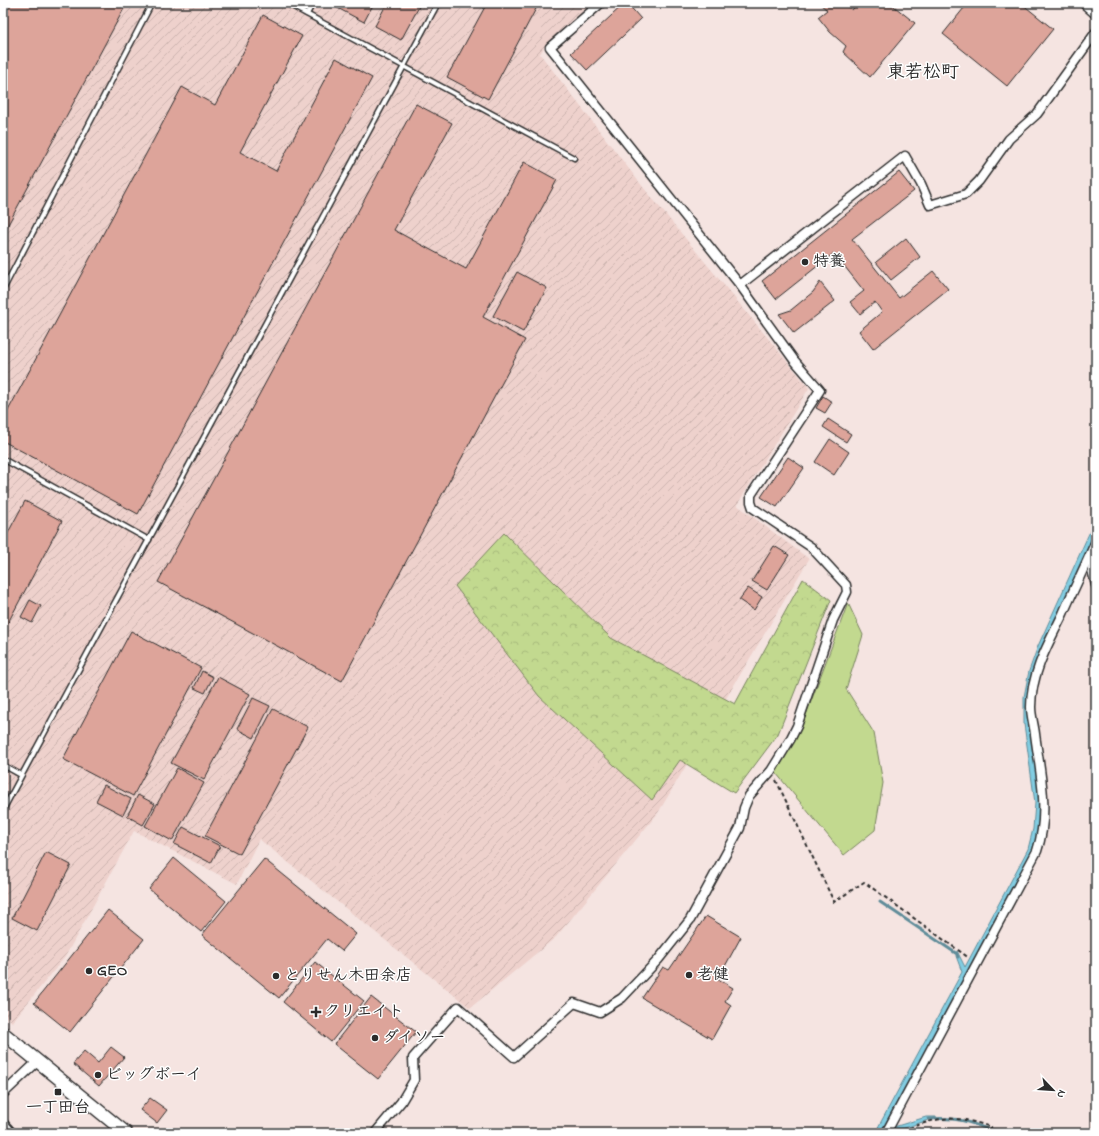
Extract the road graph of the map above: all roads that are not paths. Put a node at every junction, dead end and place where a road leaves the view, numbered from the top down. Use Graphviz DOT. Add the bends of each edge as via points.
graph roads {
  1 [pos="152,3"];
  2 [pos="286,3"];
  3 [pos="313,3"];
  4 [pos="438,3"];
  5 [pos="601,3"];
  6 [pos="1086,3"];
  7 [pos="1096,12"];
  8 [pos="307,14"];
  9 [pos="1096,32"];
  10 [pos="405,66"];
  11 [pos="574,158"];
  12 [pos="740,285"];
  13 [pos="3,290"];
  14 [pos="3,459"];
  15 [pos="149,540"];
  16 [pos="1095,543"];
  17 [pos="1096,585"];
  18 [pos="3,766"];
  19 [pos="21,775"];
  20 [pos="3,810"];
  21 [pos="3,1033"];
  22 [pos="38,1061"];
  23 [pos="3,1094"];
  24 [pos="3,1123"];
  25 [pos="12,1133"];
  26 [pos="126,1133"];
  27 [pos="375,1133"];
  28 [pos="886,1133"];
  1 -- 13 [label="lane"];
  2 -- 8 [label="lane"];
  3 -- 8 [label="lane"];
  4 -- 10 [label="lane"];
  5 -- 12 [label="street" via="550,47"];
  6 -- 7 [label="street"];
  8 -- 10 [label="lane"];
  9 -- 12 [label="street" via="1036,114 1009,139 979,181 966,194 930,205 905,156"];
  10 -- 11 [label="lane"];
  10 -- 15 [label="lane"];
  12 -- 27 [label="street" via="794,360 820,390 751,495 753,508 811,547 846,585 847,592 833,620 797,726 771,770 749,796 740,828 690,920 658,960 622,998 600,1012 574,1003 514,1057 458,1008 413,1058 414,1080 401,1102"];
  14 -- 15 [label="lane"];
  15 -- 19 [label="lane"];
  16 -- 17 [label="street" via="1092,570"];
  16 -- 28 [label="street" via="1036,674 1033,690 1031,708 1043,798 1044,823 1041,837 1030,865"];
  18 -- 19 [label="lane"];
  19 -- 20 [label="lane"];
  21 -- 22 [label="street"];
  22 -- 23 [label="street"];
  22 -- 26 [label="street"];
  24 -- 25 [label="street"];
}
